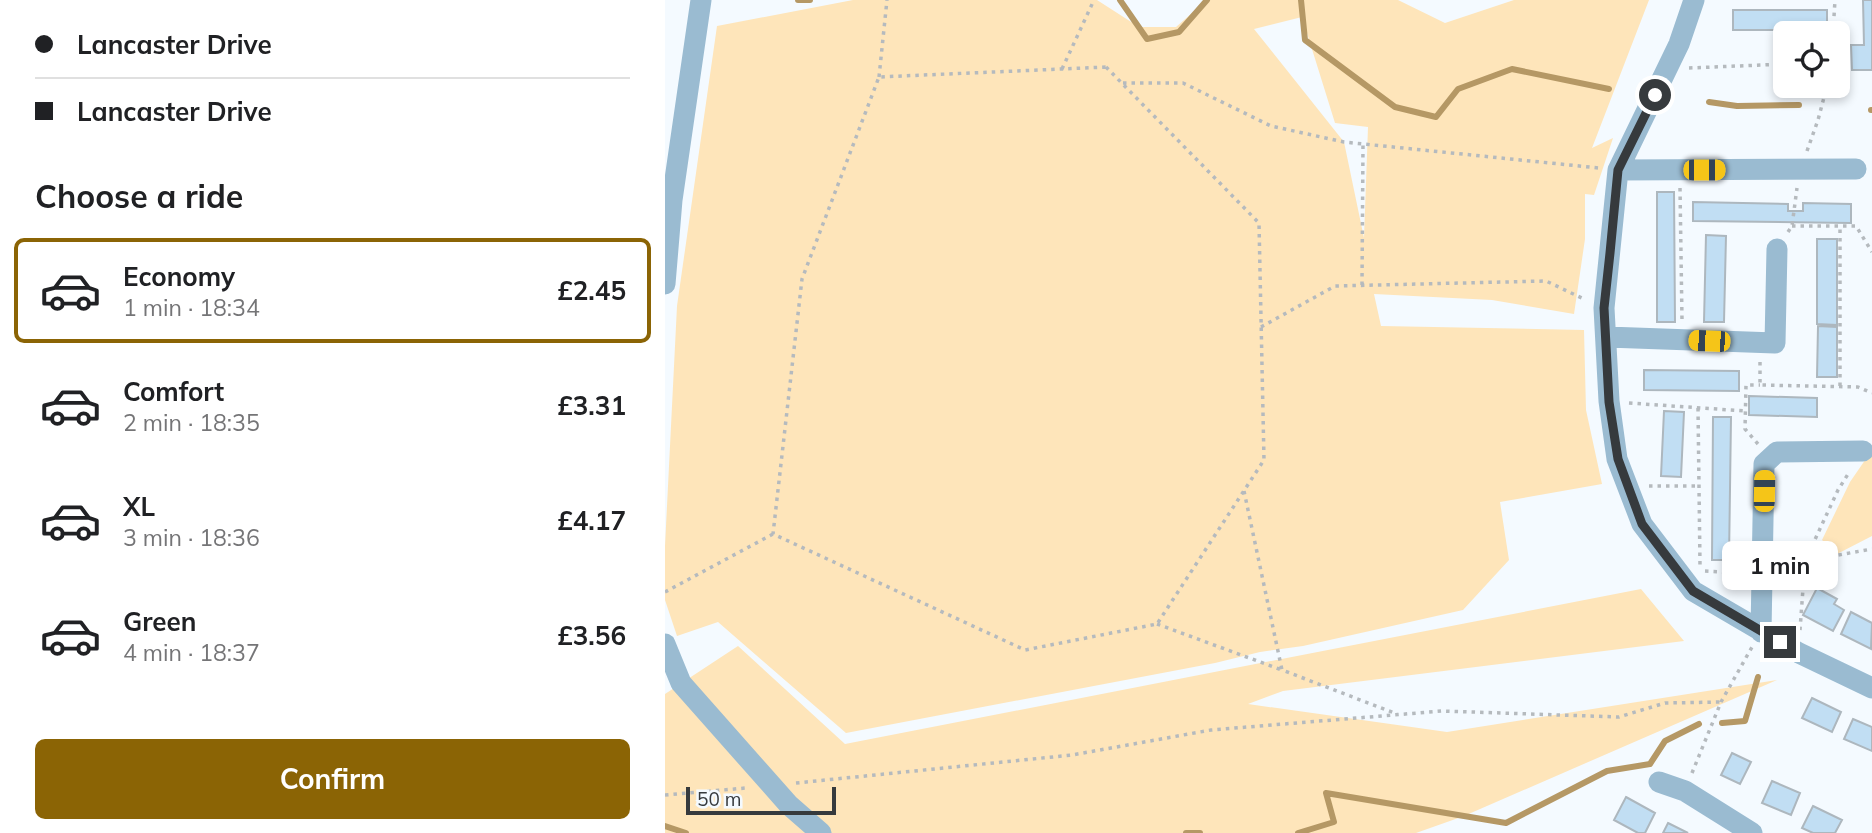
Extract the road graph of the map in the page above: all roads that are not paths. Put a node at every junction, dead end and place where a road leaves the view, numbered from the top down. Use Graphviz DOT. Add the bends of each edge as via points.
graph roads {
  1 [pos="701,0"];
  2 [pos="1694,0"];
  3 [pos="1856,169"];
  4 [pos="1618,170"];
  5 [pos="1777,249"];
  6 [pos="665,284"];
  7 [pos="1607,337"];
  8 [pos="1863,451"];
  9 [pos="1761,632"];
  10 [pos="665,644"];
  11 [pos="1872,688"];
  12 [pos="1660,782"];
  13 [pos="821,833"];
  14 [pos="1752,833"];
  1 -- 6 [label="street" via="672,200"];
  2 -- 4 [label="street" via="1679,44"];
  3 -- 4 [label="street"];
  4 -- 7 [label="street" via="1604,308"];
  5 -- 7 [label="street" via="1775,343"];
  7 -- 9 [label="street" via="1609,402 1618,459 1642,524 1693,591"];
  8 -- 9 [label="street" via="1777,452 1764,464"];
  9 -- 11 [label="street"];
  10 -- 13 [label="street" via="681,683 789,805"];
  12 -- 14 [label="street" via="1685,791"];
}
